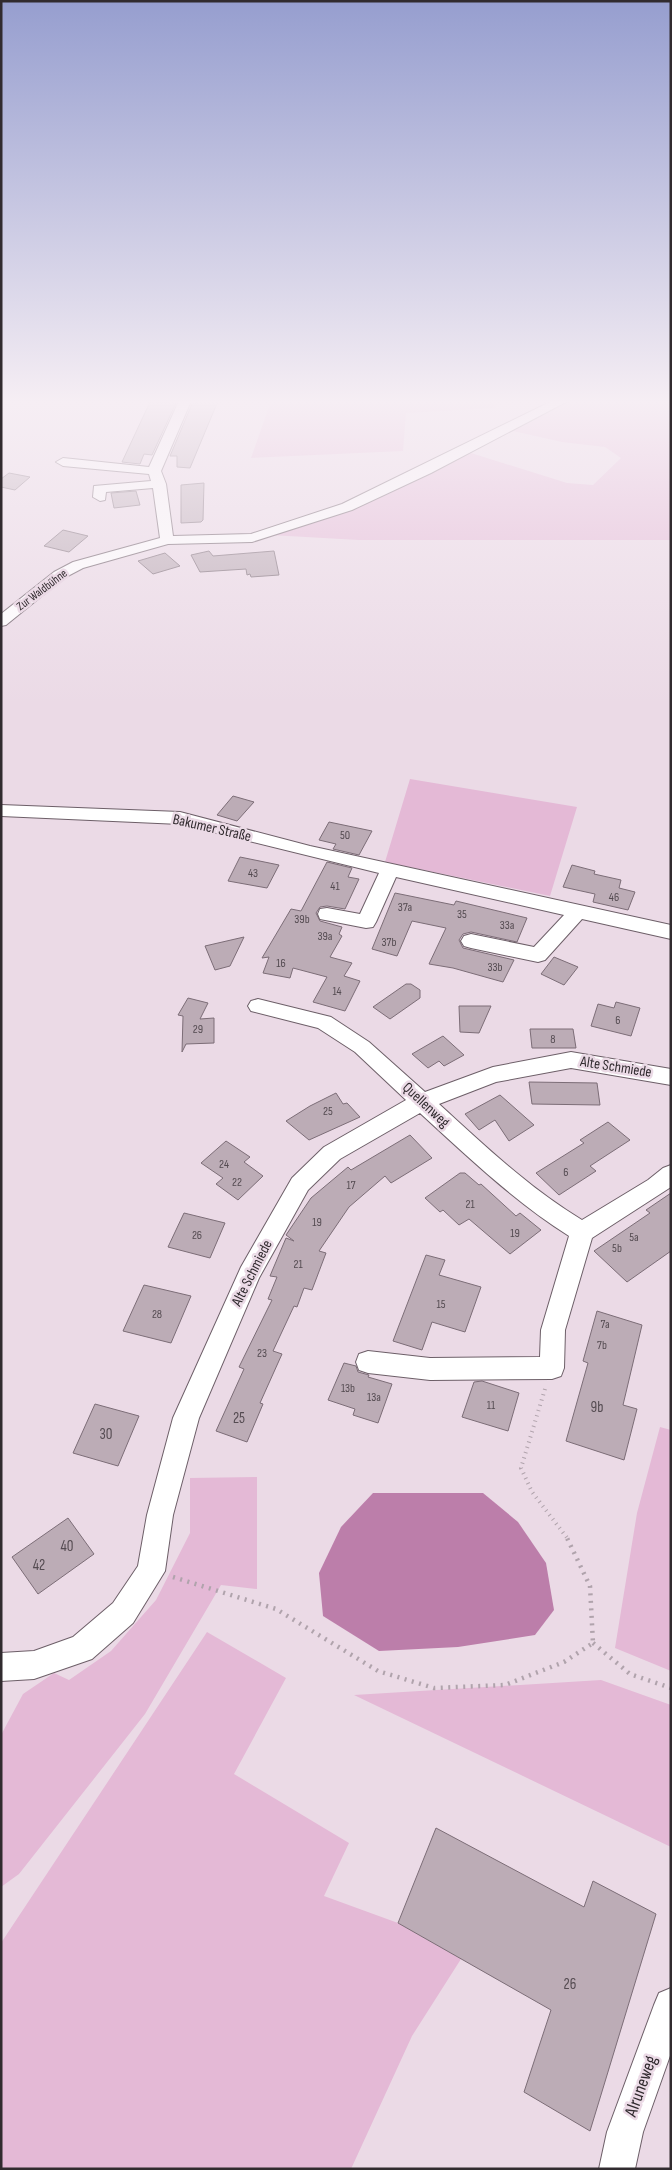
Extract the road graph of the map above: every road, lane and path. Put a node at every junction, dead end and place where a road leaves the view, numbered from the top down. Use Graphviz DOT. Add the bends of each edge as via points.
graph roads {
  1 [pos="161,502"];
  2 [pos="357,502"];
  3 [pos="167,540"];
  4 [pos="1,622"];
  5 [pos="1,810"];
  6 [pos="390,869"];
  7 [pos="578,911"];
  8 [pos="327,914"];
  9 [pos="671,932"];
  10 [pos="471,941"];
  11 [pos="258,1006"];
  12 [pos="671,1077"];
  13 [pos="421,1102"];
  14 [pos="671,1174"];
  15 [pos="582,1232"];
  16 [pos="368,1362"];
  17 [pos="552,1368"];
  18 [pos="151,1570"];
  19 [pos="593,1643"];
  20 [pos="1,1667"];
  21 [pos="671,1688"];
  22 [pos="671,2005"];
  23 [pos="617,2169"];
  1 -- 3 [label="street"];
  2 -- 3 [label="street, Zur Waldbühne" via="252,538"];
  3 -- 4 [label="street, Zur Waldbühne" via="59,574"];
  5 -- 6 [label="street, Bakumer Straße" via="180,818"];
  6 -- 7 [label="street, Bakumer Straße"];
  6 -- 8 [label="street" via="366,922"];
  7 -- 9 [label="street, Bakumer Straße"];
  7 -- 10 [label="street" via="538,955"];
  11 -- 13 [label="street, Quellenweg" via="324,1022 362,1047"];
  12 -- 13 [label="street, Alte Schmiede" via="571,1060 493,1075"];
  13 -- 15 [label="street, Quellenweg" via="546,1209"];
  13 -- 18 [label="street, Alte Schmiede" via="332,1153 300,1184 249,1274 186,1418 160,1514"];
  14 -- 15 [label="street"];
  15 -- 17 [label="street" via="552,1330"];
  16 -- 17 [label="street" via="430,1369"];
  17 -- 19 [label="path" via="521,1468 532,1492 570,1542 590,1586"];
  18 -- 19 [label="path" via="276,1609 378,1671 434,1688 505,1685 564,1662"];
  18 -- 20 [label="street, Alte Schmiede" via="123,1613 82,1650 34,1665"];
  19 -- 21 [label="path" via="630,1674"];
  22 -- 23 [label="street, Alruneweg" via="625,2132"];
}
